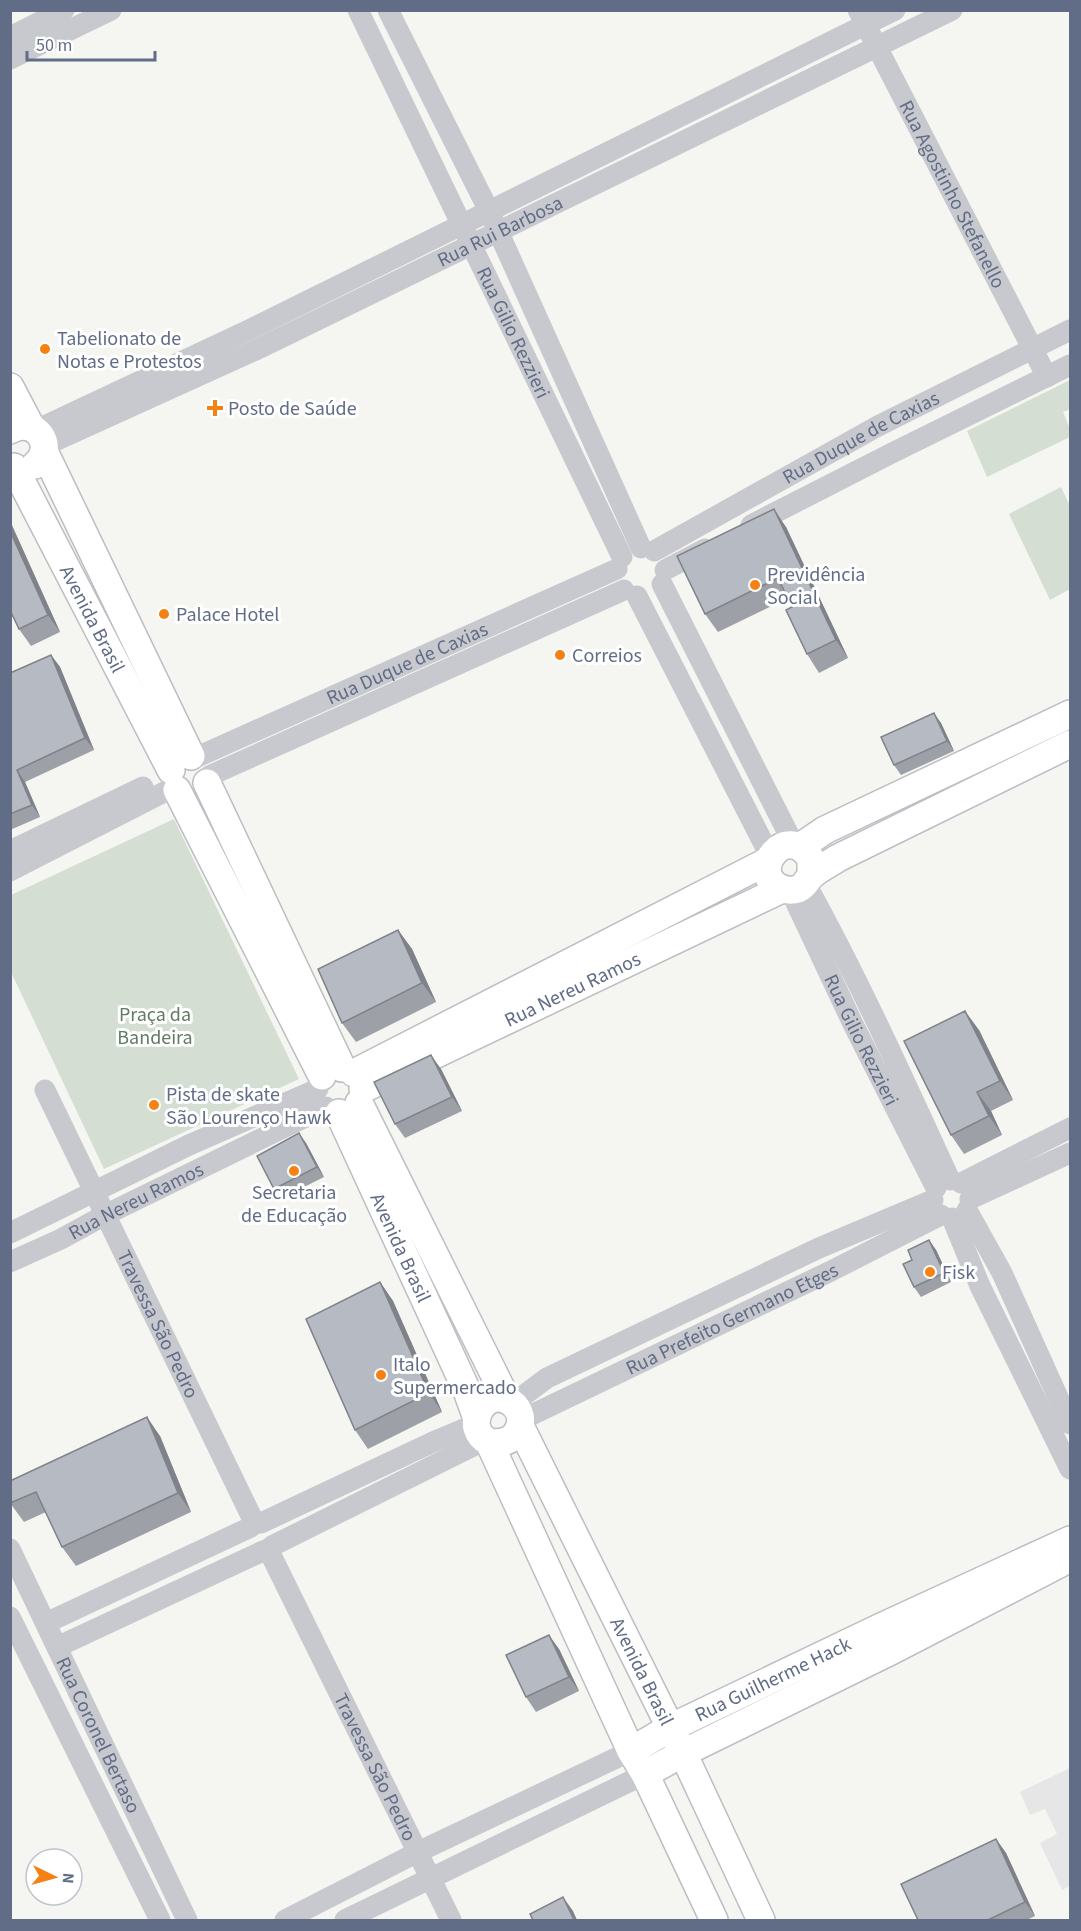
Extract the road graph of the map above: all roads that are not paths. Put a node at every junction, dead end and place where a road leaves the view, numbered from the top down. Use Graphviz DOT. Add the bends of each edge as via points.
graph roads {
  1 [pos="63,10"];
  2 [pos="111,10"];
  3 [pos="358,10"];
  4 [pos="388,10"];
  5 [pos="895,10"];
  6 [pos="952,10"];
  7 [pos="862,18"];
  8 [pos="10,37"];
  9 [pos="876,46"];
  10 [pos="10,59"];
  11 [pos="489,211"];
  12 [pos="461,225"];
  13 [pos="498,231"];
  14 [pos="471,245"];
  15 [pos="1071,330"];
  16 [pos="256,338"];
  17 [pos="1033,347"];
  18 [pos="1071,366"];
  19 [pos="1047,377"];
  20 [pos="10,387"];
  21 [pos="878,426"];
  22 [pos="33,437"];
  23 [pos="890,453"];
  24 [pos="12,466"];
  25 [pos="647,549"];
  26 [pos="619,563"];
  27 [pos="663,577"];
  28 [pos="631,593"];
  29 [pos="1071,714"];
  30 [pos="1071,744"];
  31 [pos="187,774"];
  32 [pos="10,851"];
  33 [pos="783,852"];
  34 [pos="10,871"];
  35 [pos="797,885"];
  36 [pos="45,1090"];
  37 [pos="340,1090"];
  38 [pos="1071,1128"];
  39 [pos="189,1145"];
  40 [pos="1071,1153"];
  41 [pos="199,1171"];
  42 [pos="93,1191"];
  43 [pos="951,1199"];
  44 [pos="105,1215"];
  45 [pos="10,1233"];
  46 [pos="819,1248"];
  47 [pos="10,1262"];
  48 [pos="831,1271"];
  49 [pos="1002,1273"];
  50 [pos="980,1287"];
  51 [pos="515,1413"];
  52 [pos="1071,1424"];
  53 [pos="481,1431"];
  54 [pos="1071,1468"];
  55 [pos="256,1525"];
  56 [pos="1071,1540"];
  57 [pos="10,1549"];
  58 [pos="267,1549"];
  59 [pos="1071,1558"];
  60 [pos="10,1617"];
  61 [pos="46,1623"];
  62 [pos="57,1647"];
  63 [pos="670,1728"];
  64 [pos="683,1753"];
  65 [pos="638,1763"];
  66 [pos="139,1817"];
  67 [pos="113,1829"];
  68 [pos="418,1852"];
  69 [pos="431,1880"];
  70 [pos="160,1920"];
  71 [pos="187,1920"];
  72 [pos="285,1920"];
  73 [pos="345,1920"];
  74 [pos="451,1920"];
  75 [pos="714,1920"];
  76 [pos="761,1920"];
  1 -- 8 [label="street"];
  2 -- 10 [label="street"];
  3 -- 12 [label="street, Rua Gilio Rezzieri"];
  4 -- 11 [label="street, Rua Gilio Rezzieri"];
  5 -- 7 [label="street, Rua Rui Barbosa"];
  6 -- 9 [label="street, Rua Rui Barbosa"];
  7 -- 9 [label="street, Rua Agostinho Stefanello"];
  7 -- 11 [label="street, Rua Rui Barbosa"];
  9 -- 13 [label="street, Rua Rui Barbosa"];
  9 -- 17 [label="street, Rua Agostinho Stefanello"];
  11 -- 12 [label="street, Rua Rui Barbosa"];
  11 -- 13 [label="street, Rua Gilio Rezzieri"];
  12 -- 14 [label="street, Rua Gilio Rezzieri"];
  12 -- 16 [label="street, Rua Rui Barbosa"];
  13 -- 14 [label="street, Rua Rui Barbosa"];
  13 -- 25 [label="street, Rua Gilio Rezzieri"];
  14 -- 16 [label="street, Rua Rui Barbosa"];
  14 -- 26 [label="street, Rua Gilio Rezzieri"];
  15 -- 17 [label="street, Rua Duque de Caxias"];
  16 -- 22 [label="street, Rua Rui Barbosa"];
  17 -- 19 [label="street, Rua Agostinho Stefanello"];
  17 -- 21 [label="street, Rua Duque de Caxias"];
  18 -- 19 [label="street, Rua Duque de Caxias"];
  19 -- 23 [label="street, Rua Duque de Caxias"];
  20 -- 22 [label="main road, Avenida Brasil"];
  21 -- 23 [label="street"];
  21 -- 25 [label="street, Rua Duque de Caxias"];
  22 -- 24 [label="main road" via="39,462 27,469"];
  22 -- 31 [label="main road, Avenida Brasil"];
  23 -- 27 [label="street, Rua Duque de Caxias" via="732,535"];
  24 -- 31 [label="main road, Avenida Brasil"];
  25 -- 26 [label="street" via="630,550"];
  25 -- 27 [label="street" via="663,562"];
  26 -- 28 [label="street" via="617,577"];
  26 -- 31 [label="street, Rua Duque de Caxias"];
  27 -- 28 [label="street" via="651,594"];
  27 -- 33 [label="street"];
  28 -- 31 [label="street, Rua Duque de Caxias"];
  28 -- 33 [label="street"];
  29 -- 33 [label="main road, Rua Nereu Ramos"];
  30 -- 35 [label="main road, Rua Nereu Ramos" via="838,858"];
  31 -- 32 [label="street, Rua Duque de Caxias"];
  31 -- 34 [label="street, Rua Duque de Caxias"];
  31 -- 37 [label="main road, Avenida Brasil"];
  33 -- 35 [label="main road" via="811,859"];
  33 -- 35 [label="main road" via="767,870 770,878 775,885"];
  33 -- 37 [label="main road, Rua Nereu Ramos"];
  35 -- 37 [label="main road, Rua Nereu Ramos"];
  35 -- 43 [label="street, Rua Gilio Rezzieri" via="853,1024"];
  36 -- 42 [label="street, Travessa São Pedro"];
  37 -- 39 [label="street, Rua Nereu Ramos"];
  37 -- 41 [label="street, Rua Nereu Ramos"];
  37 -- 51 [label="main road, Avenida Brasil"];
  37 -- 53 [label="main road, Avenida Brasil"];
  38 -- 43 [label="street, Rua Prefeito Germano Etges"];
  39 -- 41 [label="street"];
  39 -- 42 [label="street, Rua Nereu Ramos"];
  40 -- 43 [label="street, Rua Prefeito Germano Etges"];
  41 -- 44 [label="street, Rua Nereu Ramos"];
  42 -- 44 [label="street, Travessa São Pedro"];
  42 -- 45 [label="street, Rua Nereu Ramos"];
  43 -- 46 [label="street, Rua Prefeito Germano Etges"];
  43 -- 48 [label="street, Rua Prefeito Germano Etges"];
  43 -- 49 [label="street, Rua Gilio Rezzieri"];
  43 -- 50 [label="street, Rua Gilio Rezzieri"];
  44 -- 47 [label="street, Rua Nereu Ramos"];
  44 -- 55 [label="street, Travessa São Pedro"];
  46 -- 48 [label="street"];
  46 -- 51 [label="street, Rua Prefeito Germano Etges" via="547,1378"];
  48 -- 51 [label="street, Rua Prefeito Germano Etges"];
  49 -- 50 [label="street"];
  49 -- 52 [label="street, Rua Gilio Rezzieri"];
  50 -- 54 [label="street, Rua Gilio Rezzieri"];
  51 -- 53 [label="main road" via="516,1435 508,1441 498,1443"];
  51 -- 53 [label="main road" via="494,1399 488,1401 478,1410"];
  51 -- 63 [label="main road, Avenida Brasil"];
  53 -- 55 [label="street" via="433,1442"];
  53 -- 58 [label="street"];
  53 -- 65 [label="main road, Avenida Brasil"];
  55 -- 58 [label="street, Travessa São Pedro" via="271,1526 274,1530 275,1541"];
  55 -- 61 [label="street"];
  56 -- 63 [label="main road, Rua Guilherme Hack"];
  57 -- 61 [label="street, Rua Coronel Bertaso"];
  58 -- 62 [label="street"];
  58 -- 68 [label="street, Travessa São Pedro"];
  59 -- 64 [label="main road, Rua Guilherme Hack"];
  60 -- 67 [label="street, Rua Coronel Bertaso"];
  61 -- 62 [label="street, Rua Coronel Bertaso"];
  62 -- 66 [label="street, Rua Coronel Bertaso"];
  63 -- 64 [label="main road, Avenida Brasil"];
  63 -- 65 [label="main road, Rua Guilherme Hack"];
  64 -- 65 [label="main road, Rua Guilherme Hack"];
  64 -- 76 [label="main road, Avenida Brasil"];
  65 -- 68 [label="street, Rua Guilherme Hack"];
  65 -- 69 [label="street, Rua Guilherme Hack"];
  65 -- 75 [label="main road, Avenida Brasil"];
  66 -- 67 [label="street"];
  66 -- 71 [label="street, Rua Coronel Bertaso"];
  67 -- 70 [label="street, Rua Coronel Bertaso"];
  68 -- 69 [label="street, Travessa São Pedro"];
  68 -- 72 [label="street, Rua Guilherme Hack"];
  69 -- 73 [label="street, Rua Guilherme Hack"];
  69 -- 74 [label="street, Travessa São Pedro"];
}
